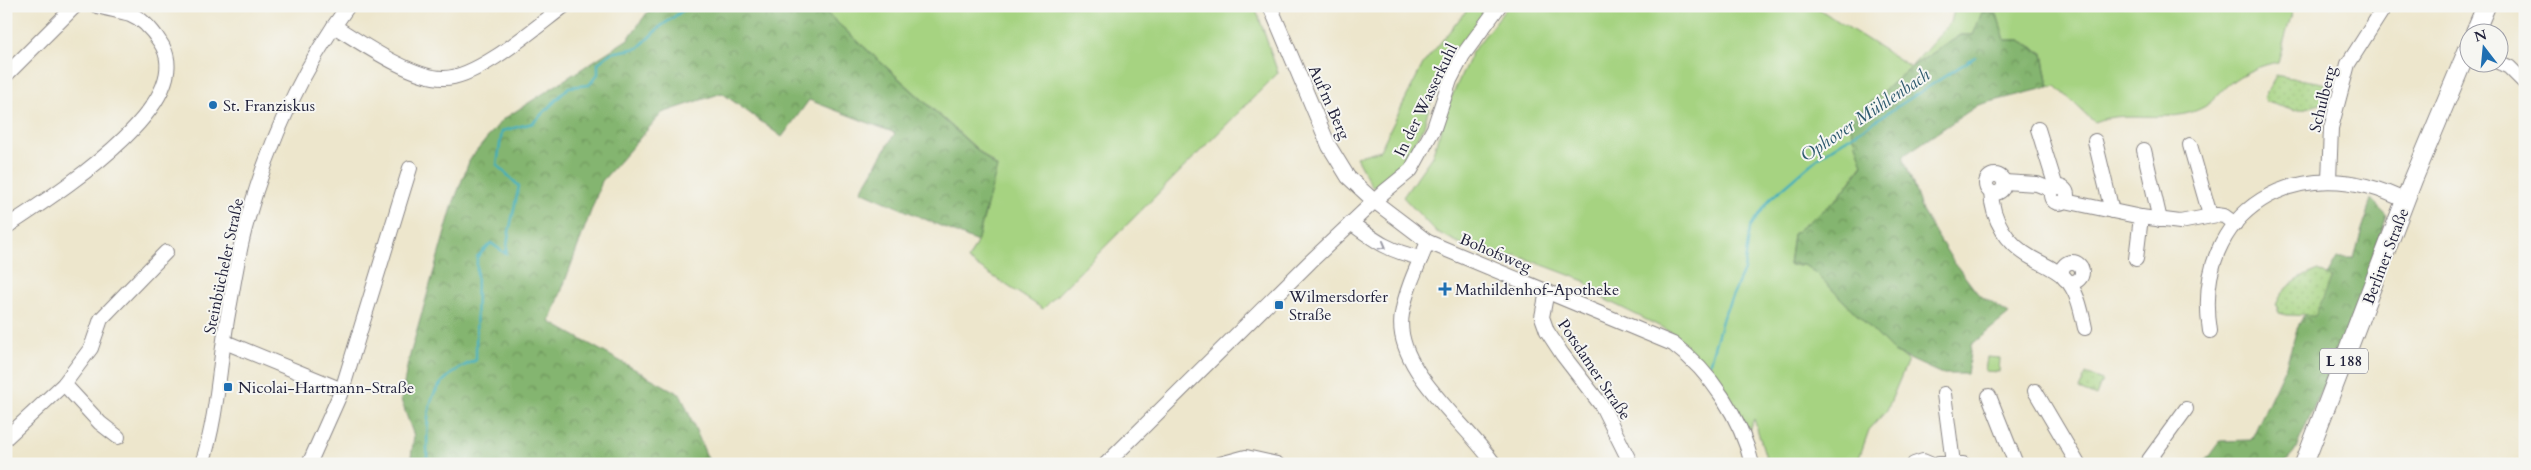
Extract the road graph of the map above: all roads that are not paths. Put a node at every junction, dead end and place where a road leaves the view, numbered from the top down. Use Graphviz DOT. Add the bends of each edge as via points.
graph roads {
  1 [pos="75,6"];
  2 [pos="96,6"];
  3 [pos="348,6"];
  4 [pos="564,6"];
  5 [pos="1270,6"];
  6 [pos="1499,6"];
  7 [pos="2385,6"];
  8 [pos="2486,6"];
  9 [pos="2479,22"];
  10 [pos="334,26"];
  11 [pos="2508,67"];
  12 [pos="2458,72"];
  13 [pos="6,75"];
  14 [pos="2525,83"];
  15 [pos="2038,128"];
  16 [pos="2095,141"];
  17 [pos="2190,145"];
  18 [pos="2144,150"];
  19 [pos="410,168"];
  20 [pos="2329,180"];
  21 [pos="2054,189"];
  22 [pos="1374,201"];
  23 [pos="2405,201"];
  24 [pos="2112,211"];
  25 [pos="2210,215"];
  26 [pos="2141,217"];
  27 [pos="2160,220"];
  28 [pos="1351,223"];
  29 [pos="2235,224"];
  30 [pos="6,227"];
  31 [pos="1428,242"];
  32 [pos="166,252"];
  33 [pos="1421,258"];
  34 [pos="2136,259"];
  35 [pos="1547,292"];
  36 [pos="2084,328"];
  37 [pos="2210,331"];
  38 [pos="225,342"];
  39 [pos="64,384"];
  40 [pos="342,390"];
  41 [pos="2036,391"];
  42 [pos="1944,394"];
  43 [pos="1989,396"];
  44 [pos="2186,409"];
  45 [pos="118,437"];
  46 [pos="6,438"];
  47 [pos="1958,463"];
  48 [pos="202,464"];
  49 [pos="309,464"];
  50 [pos="1106,464"];
  51 [pos="1220,464"];
  52 [pos="1277,464"];
  53 [pos="1494,464"];
  54 [pos="1631,464"];
  55 [pos="1752,464"];
  56 [pos="1914,464"];
  57 [pos="1930,464"];
  58 [pos="1939,464"];
  59 [pos="2016,464"];
  60 [pos="2078,464"];
  61 [pos="2146,464"];
  62 [pos="2304,464"];
  1 -- 13 [label="street"];
  2 -- 30 [label="street" via="132,15 151,29 166,58 167,74 160,95 143,119 92,168"];
  3 -- 10 [label="street, Steinbücheler Straße"];
  4 -- 10 [label="street" via="473,70 443,78 418,74"];
  5 -- 22 [label="street, Auf'm Berg" via="1329,146 1348,177"];
  6 -- 22 [label="street, In der Wasserkuhl" via="1463,54 1450,80 1434,128 1411,170"];
  7 -- 20 [label="street, Schulberg" via="2348,64 2330,128"];
  8 -- 9 [label="main road"];
  10 -- 38 [label="street, Steinbücheler Straße" via="298,86 270,151 247,222"];
  11 -- 14 [label="street"];
  12 -- 23 [label="main road, Berliner Straße / L 188"];
  15 -- 21 [label="street"];
  16 -- 24 [label="street"];
  17 -- 25 [label="street"];
  18 -- 27 [label="street"];
  19 -- 40 [label="street"];
  20 -- 23 [label="street" via="2364,184"];
  20 -- 29 [label="street" via="2287,187 2259,202"];
  21 -- 24 [label="street" via="2065,190 2065,201"];
  21 -- 36 [label="street" via="2004,182 2002,190 1991,192 1991,205 2005,237 2064,277 2080,304"];
  22 -- 28 [label="street"];
  22 -- 31 [label="street, Bohofsweg"];
  23 -- 62 [label="main road, Berliner Straße / L 188"];
  24 -- 26 [label="street"];
  25 -- 27 [label="street" via="2180,222"];
  25 -- 29 [label="street" via="2224,216"];
  26 -- 27 [label="street"];
  26 -- 34 [label="street"];
  28 -- 33 [label="street, one-way" via="1377,243"];
  28 -- 50 [label="street"];
  29 -- 37 [label="street" via="2222,243 2211,272"];
  31 -- 33 [label="street"];
  31 -- 35 [label="street, Bohofsweg"];
  32 -- 39 [label="street" via="101,318 92,348"];
  33 -- 53 [label="street" via="1401,315 1404,343 1419,373"];
  35 -- 54 [label="street, Potsdamer Straße" via="1542,317 1547,331 1602,406"];
  35 -- 55 [label="street, Bohofsweg" via="1646,331 1674,344 1690,357 1723,397"];
  38 -- 40 [label="street"];
  38 -- 48 [label="street, Steinbücheler Straße" via="219,388"];
  39 -- 45 [label="street" via="100,423"];
  39 -- 46 [label="street"];
  40 -- 49 [label="street"];
  41 -- 60 [label="street"];
  42 -- 47 [label="street"];
  43 -- 59 [label="street"];
  44 -- 61 [label="street"];
  47 -- 58 [label="street"];
  51 -- 52 [label="street" via="1246,457"];
  56 -- 57 [label="street" via="1923,461"];
}
